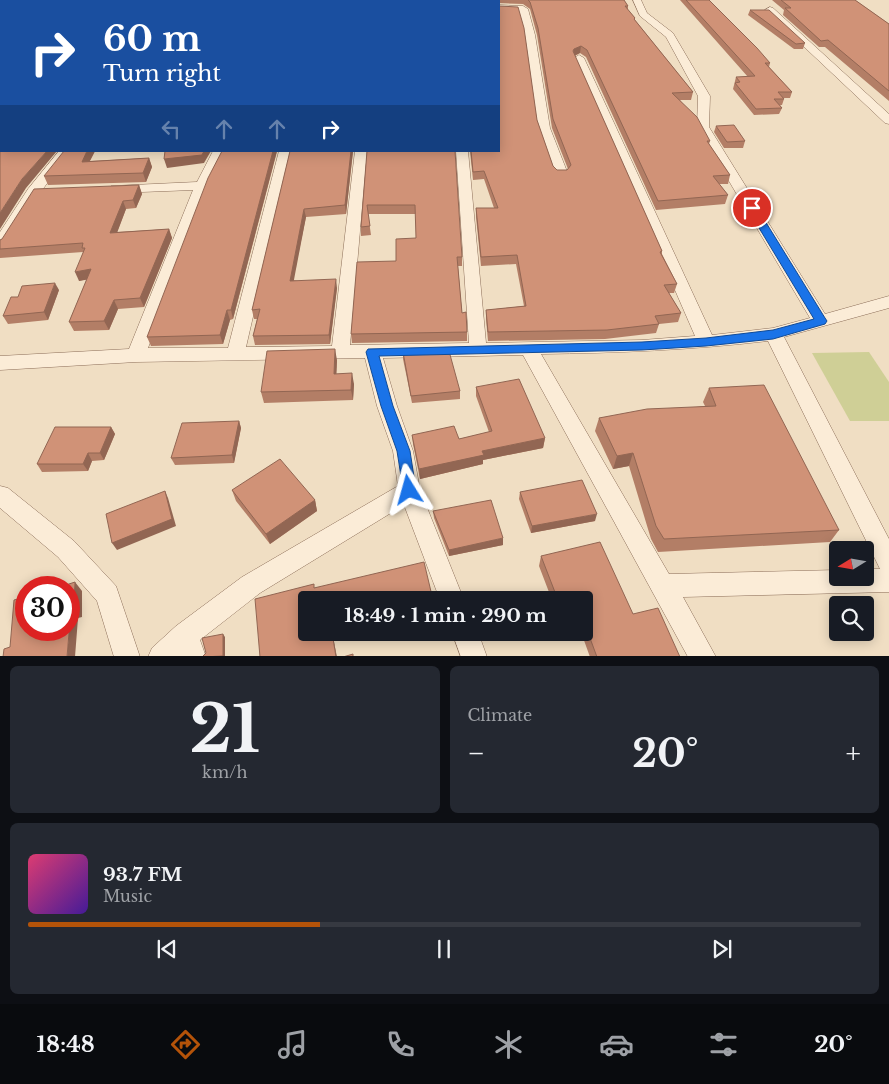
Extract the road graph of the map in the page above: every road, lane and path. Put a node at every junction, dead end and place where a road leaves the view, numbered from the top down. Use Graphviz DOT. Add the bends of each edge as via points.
graph roads {
  1 [pos="637,0"];
  2 [pos="500,8"];
  3 [pos="770,10"];
  4 [pos="580,58"];
  5 [pos="889,120"];
  6 [pos="65,152"];
  7 [pos="219,152"];
  8 [pos="284,152"];
  9 [pos="361,152"];
  10 [pos="462,152"];
  11 [pos="561,174"];
  12 [pos="202,186"];
  13 [pos="103,190"];
  14 [pos="33,192"];
  15 [pos="53,192"];
  16 [pos="0,244"];
  17 [pos="889,302"];
  18 [pos="821,321"];
  19 [pos="773,334"];
  20 [pos="706,342"];
  21 [pos="478,349"];
  22 [pos="529,349"];
  23 [pos="340,352"];
  24 [pos="372,352"];
  25 [pos="235,354"];
  26 [pos="136,355"];
  27 [pos="0,363"];
  28 [pos="409,490"];
  29 [pos="0,495"];
  30 [pos="889,562"];
  31 [pos="889,580"];
  32 [pos="664,586"];
  33 [pos="448,591"];
  34 [pos="468,641"];
  35 [pos="189,646"];
  36 [pos="127,656"];
  37 [pos="161,656"];
  38 [pos="474,656"];
  39 [pos="703,656"];
  1 -- 18 [label="street" via="643,14 670,35 704,96 702,127"];
  2 -- 11 [label="street" via="523,9 544,128"];
  3 -- 5 [label="street"];
  4 -- 20 [label="street"];
  6 -- 14 [label="street"];
  7 -- 12 [label="street"];
  8 -- 25 [label="street"];
  9 -- 23 [label="street"];
  10 -- 21 [label="street"];
  12 -- 13 [label="street"];
  12 -- 26 [label="street"];
  14 -- 15 [label="street"];
  14 -- 16 [label="street"];
  17 -- 18 [label="street"];
  18 -- 19 [label="street"];
  19 -- 20 [label="street"];
  19 -- 30 [label="street"];
  20 -- 22 [label="street"];
  21 -- 22 [label="street"];
  21 -- 24 [label="street"];
  22 -- 32 [label="street"];
  23 -- 24 [label="street"];
  23 -- 25 [label="street"];
  24 -- 28 [label="street" via="403,451"];
  25 -- 26 [label="street"];
  26 -- 27 [label="street"];
  28 -- 33 [label="street"];
  28 -- 35 [label="street" via="251,585"];
  29 -- 36 [label="street" via="66,549 107,594"];
  31 -- 32 [label="street"];
  32 -- 39 [label="street"];
  34 -- 38 [label="street"];
  35 -- 37 [label="street"];
}
